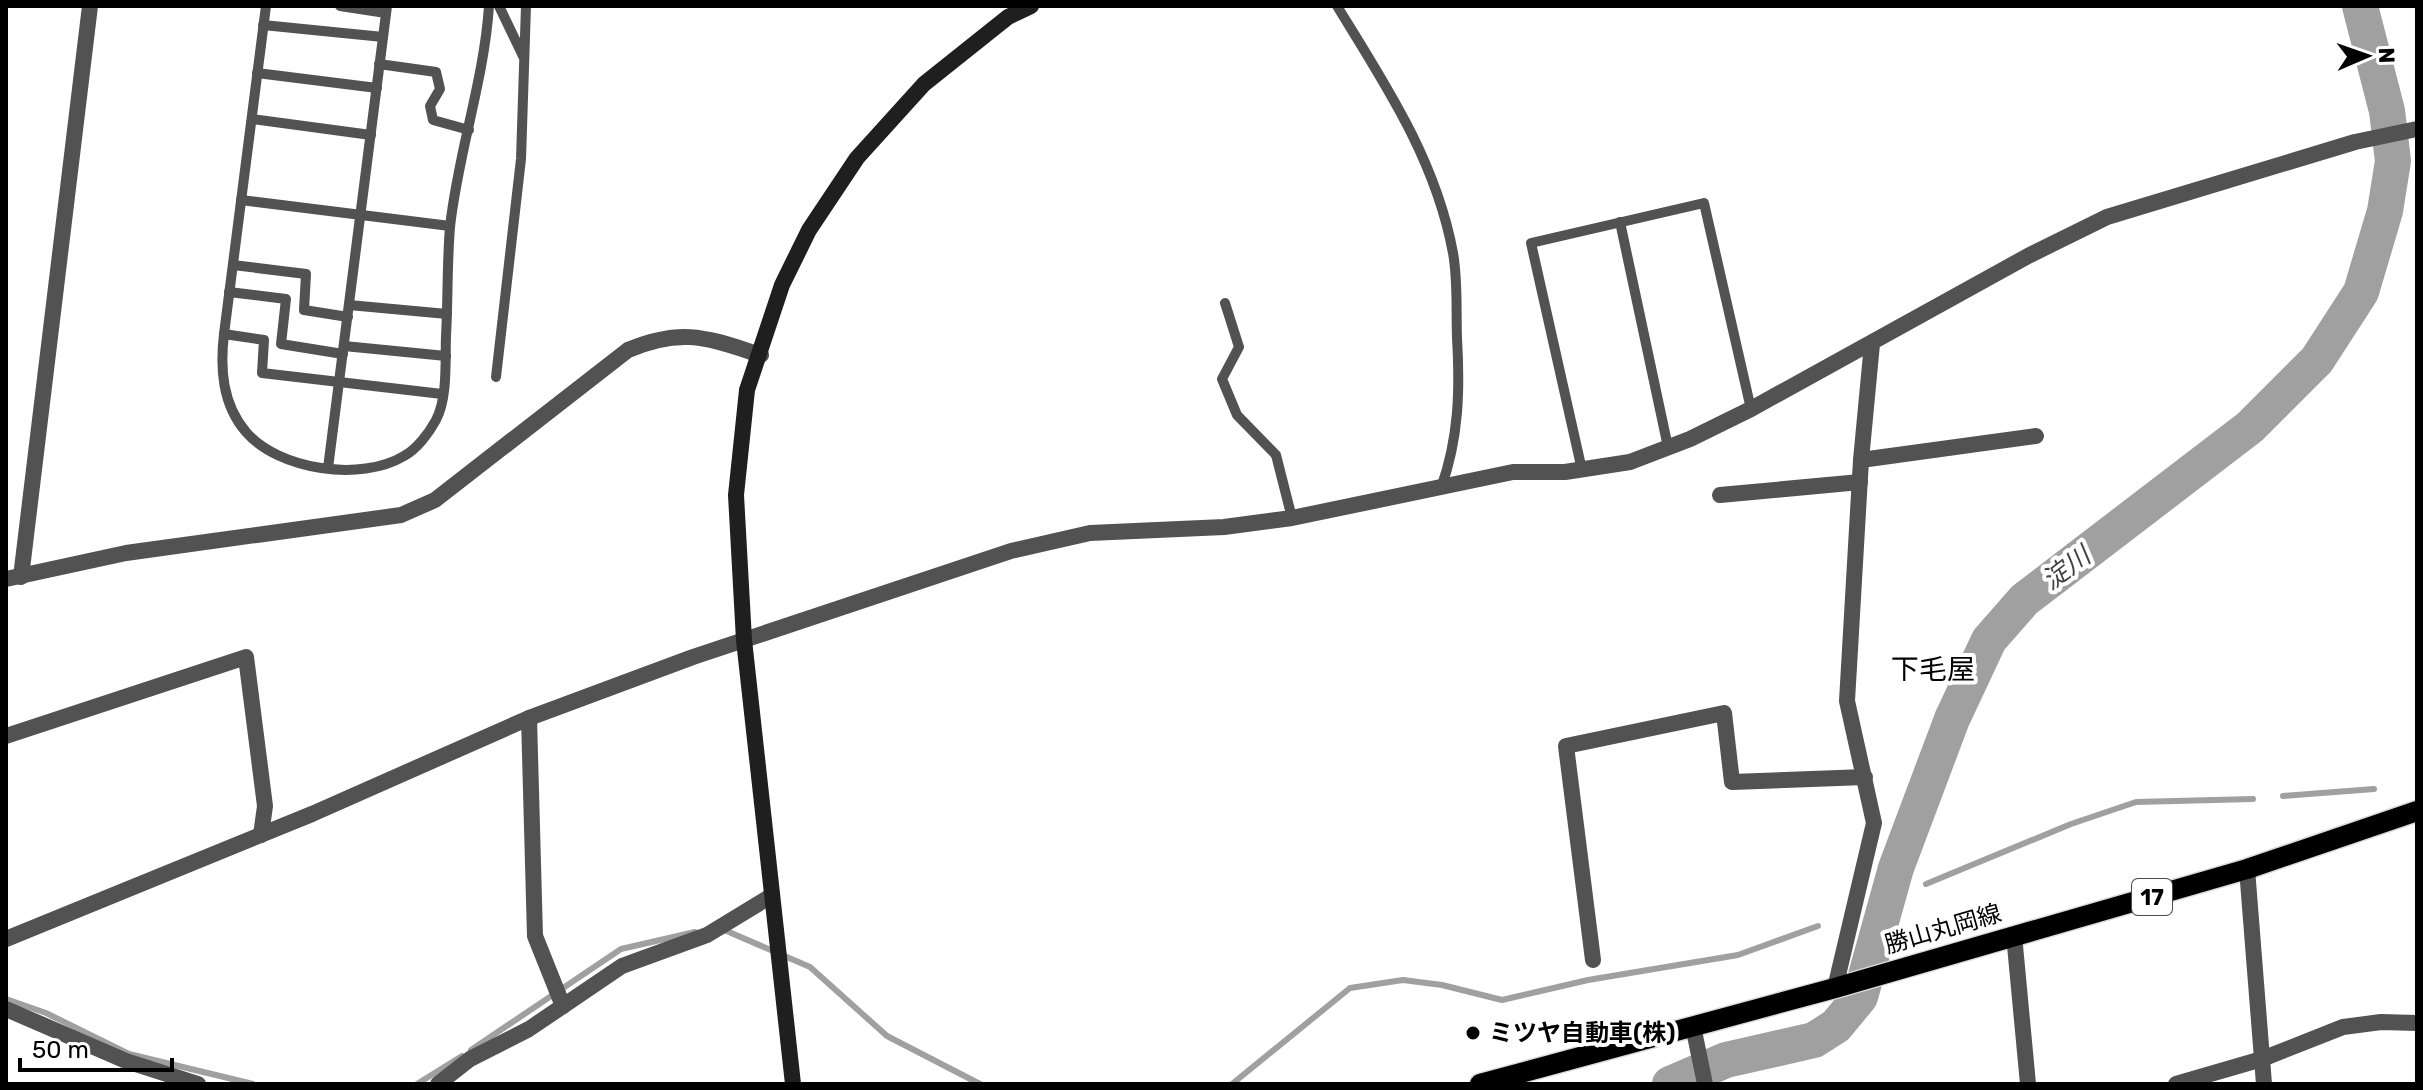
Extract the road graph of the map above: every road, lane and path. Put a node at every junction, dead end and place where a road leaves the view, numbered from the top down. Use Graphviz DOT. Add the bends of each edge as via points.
graph roads {
  1 [pos="90,6"];
  2 [pos="266,6"];
  3 [pos="340,6"];
  4 [pos="489,6"];
  5 [pos="499,6"];
  6 [pos="526,6"];
  7 [pos="1031,6"];
  8 [pos="1337,6"];
  9 [pos="386,9"];
  10 [pos="263,25"];
  11 [pos="383,37"];
  12 [pos="524,58"];
  13 [pos="379,64"];
  14 [pos="257,73"];
  15 [pos="377,88"];
  16 [pos="252,119"];
  17 [pos="2415,129"];
  18 [pos="469,130"];
  19 [pos="371,135"];
  20 [pos="241,200"];
  21 [pos="361,214"];
  22 [pos="1620,222"];
  23 [pos="450,226"];
  24 [pos="233,265"];
  25 [pos="229,292"];
  26 [pos="1225,303"];
  27 [pos="348,311"];
  28 [pos="447,314"];
  29 [pos="224,334"];
  30 [pos="1872,344"];
  31 [pos="343,350"];
  32 [pos="761,355"];
  33 [pos="446,356"];
  34 [pos="496,377"];
  35 [pos="339,381"];
  36 [pos="442,394"];
  37 [pos="1751,409"];
  38 [pos="2036,436"];
  39 [pos="1668,447"];
  40 [pos="1861,460"];
  41 [pos="328,468"];
  42 [pos="1582,470"];
  43 [pos="1860,482"];
  44 [pos="1441,488"];
  45 [pos="1720,495"];
  46 [pos="1292,518"];
  47 [pos="13,578"];
  48 [pos="744,640"];
  49 [pos="529,718"];
  50 [pos="6,736"];
  51 [pos="1865,777"];
  52 [pos="2417,811"];
  53 [pos="261,835"];
  54 [pos="2247,869"];
  55 [pos="771,896"];
  56 [pos="2014,935"];
  57 [pos="6,939"];
  58 [pos="1593,960"];
  59 [pos="1842,986"];
  60 [pos="563,1006"];
  61 [pos="6,1009"];
  62 [pos="2417,1023"];
  63 [pos="1695,1035"];
  64 [pos="2262,1059"];
  65 [pos="198,1084"];
  66 [pos="438,1084"];
  67 [pos="793,1084"];
  68 [pos="1480,1084"];
  69 [pos="1705,1084"];
  70 [pos="2028,1084"];
  71 [pos="2176,1084"];
  72 [pos="2264,1084"];
  1 -- 47 [label="street"];
  2 -- 10 [label="lane"];
  3 -- 9 [label="lane"];
  4 -- 18 [label="lane"];
  5 -- 12 [label="lane"];
  6 -- 12 [label="lane"];
  7 -- 32 [label="street" via="1008,17 924,84 857,158 809,230 782,285"];
  8 -- 44 [label="lane" via="1407,119 1443,210 1454,255 1460,400"];
  9 -- 11 [label="lane"];
  10 -- 11 [label="lane"];
  10 -- 14 [label="lane"];
  11 -- 13 [label="lane"];
  12 -- 34 [label="lane" via="521,159"];
  13 -- 15 [label="lane"];
  13 -- 18 [label="lane" via="436,72 440,89 430,106 433,120"];
  14 -- 15 [label="lane"];
  14 -- 16 [label="lane"];
  15 -- 19 [label="lane"];
  16 -- 19 [label="lane"];
  16 -- 20 [label="lane"];
  17 -- 30 [label="street" via="2107,217"];
  18 -- 23 [label="lane"];
  19 -- 21 [label="lane"];
  20 -- 21 [label="lane"];
  20 -- 24 [label="lane"];
  21 -- 23 [label="lane"];
  21 -- 27 [label="lane"];
  22 -- 37 [label="lane" via="1704,203"];
  22 -- 39 [label="lane"];
  22 -- 42 [label="lane" via="1531,243"];
  23 -- 28 [label="lane"];
  24 -- 25 [label="lane"];
  24 -- 27 [label="lane" via="306,274 304,310"];
  25 -- 29 [label="lane"];
  25 -- 31 [label="lane" via="286,299 281,344"];
  26 -- 46 [label="lane" via="1239,347 1222,379 1237,415 1276,455"];
  27 -- 28 [label="lane"];
  27 -- 31 [label="lane"];
  28 -- 33 [label="lane"];
  29 -- 35 [label="lane" via="264,340 262,373"];
  29 -- 41 [label="lane" via="222,379 246,432 266,449"];
  30 -- 37 [label="street"];
  30 -- 40 [label="street"];
  31 -- 33 [label="lane"];
  31 -- 35 [label="lane"];
  32 -- 47 [label="street" via="684,334 628,350 435,500 401,515 126,553"];
  32 -- 48 [label="street" via="747,390 736,495"];
  33 -- 36 [label="lane"];
  35 -- 36 [label="lane"];
  35 -- 41 [label="lane"];
  36 -- 41 [label="lane" via="437,417 405,456 361,469"];
  37 -- 39 [label="street"];
  38 -- 40 [label="street"];
  39 -- 42 [label="street" via="1630,462"];
  40 -- 43 [label="street"];
  42 -- 44 [label="street" via="1513,472"];
  43 -- 45 [label="street"];
  43 -- 51 [label="street" via="1847,701"];
  44 -- 46 [label="street"];
  46 -- 48 [label="street" via="1090,533 1011,551"];
  48 -- 49 [label="street"];
  48 -- 55 [label="street"];
  49 -- 53 [label="street"];
  49 -- 60 [label="street" via="535,936"];
  50 -- 53 [label="street" via="246,657 265,806"];
  51 -- 58 [label="street" via="1732,782 1724,713 1566,746"];
  51 -- 59 [label="street" via="1874,823"];
  52 -- 54 [label="main road, 勝山丸岡線 / 17"];
  53 -- 57 [label="street"];
  54 -- 56 [label="main road, 勝山丸岡線 / 17"];
  54 -- 64 [label="street"];
  55 -- 60 [label="street" via="707,935 622,966"];
  55 -- 67 [label="street"];
  56 -- 59 [label="main road, 勝山丸岡線 / 17"];
  56 -- 70 [label="street"];
  59 -- 63 [label="main road, 勝山丸岡線 / 17"];
  60 -- 66 [label="street" via="470,1059"];
  61 -- 65 [label="street" via="126,1061"];
  62 -- 64 [label="street" via="2343,1027"];
  63 -- 68 [label="main road, 勝山丸岡線 / 17"];
  63 -- 69 [label="street"];
  64 -- 71 [label="street"];
  64 -- 72 [label="street"];
}
